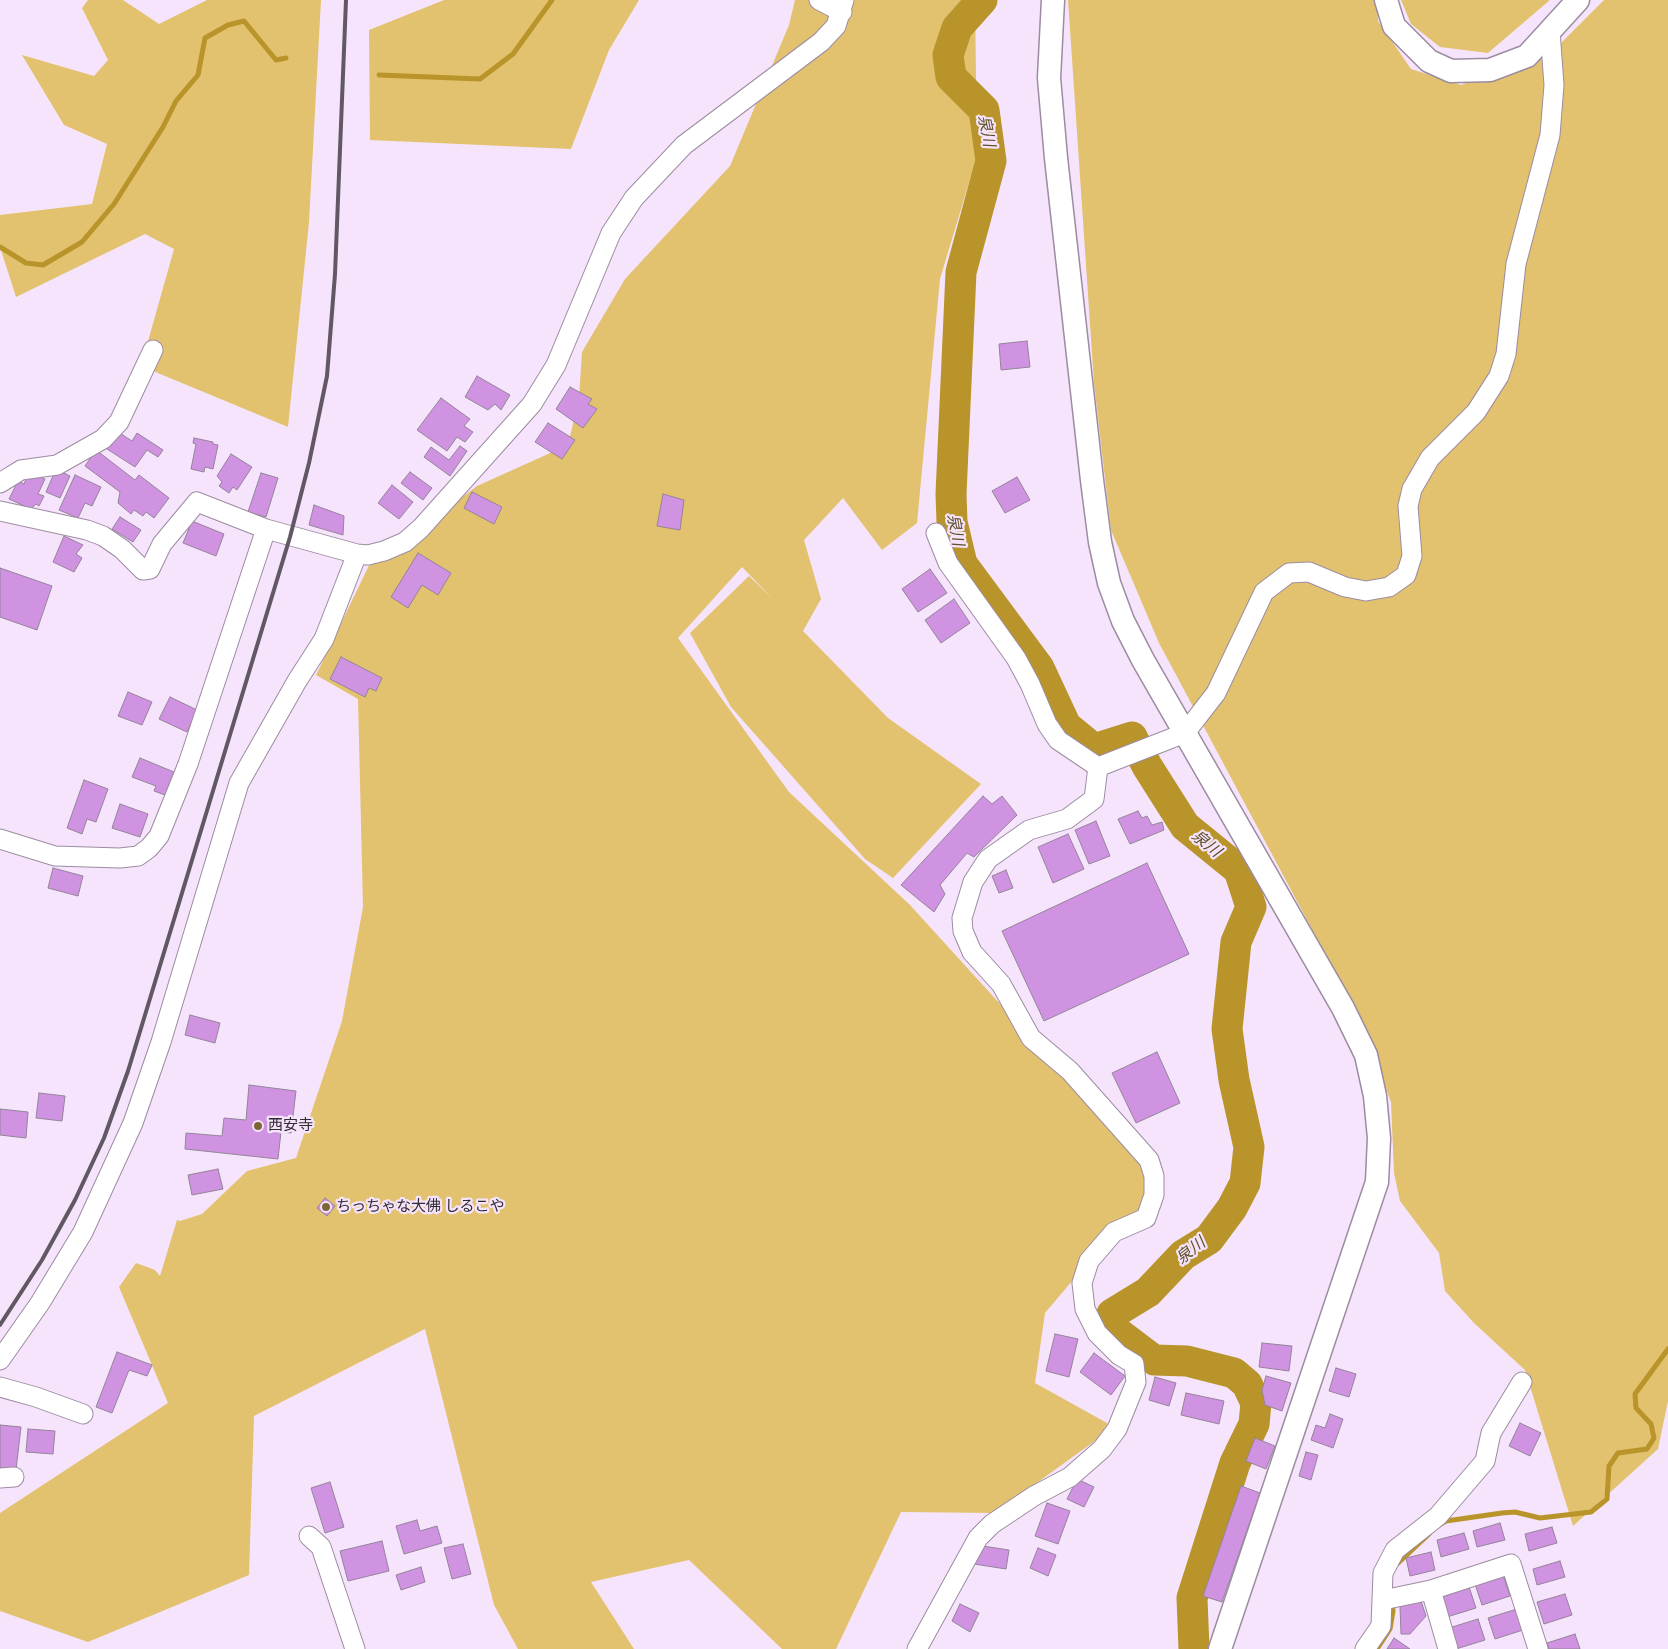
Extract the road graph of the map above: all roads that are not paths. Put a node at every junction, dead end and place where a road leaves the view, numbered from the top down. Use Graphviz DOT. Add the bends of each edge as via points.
graph roads {
  1 [pos="819,0"];
  2 [pos="1053,0"];
  3 [pos="1386,0"];
  4 [pos="1578,0"];
  5 [pos="843,6"];
  6 [pos="1550,31"];
  7 [pos="153,350"];
  8 [pos="0,483"];
  9 [pos="0,511"];
  10 [pos="266,529"];
  11 [pos="936,533"];
  12 [pos="357,554"];
  13 [pos="1184,733"];
  14 [pos="1098,767"];
  15 [pos="0,839"];
  16 [pos="0,1360"];
  17 [pos="1522,1382"];
  18 [pos="0,1387"];
  19 [pos="83,1414"];
  20 [pos="309,1536"];
  21 [pos="1431,1590"];
  22 [pos="1389,1599"];
  23 [pos="1443,1645"];
  24 [pos="356,1649"];
  25 [pos="916,1649"];
  26 [pos="1220,1649"];
  27 [pos="1365,1649"];
  28 [pos="1538,1649"];
  1 -- 5 [label="street"];
  2 -- 13 [label="street" via="1049,61 1051,108 1100,542 1109,584 1123,621"];
  3 -- 6 [label="street" via="1394,26 1429,61 1451,71 1490,70 1527,56"];
  4 -- 6 [label="street"];
  5 -- 12 [label="street" via="836,26 821,42 684,145 634,198 611,233 556,365 532,404 422,528 405,542 384,551"];
  6 -- 13 [label="street" via="1554,85 1550,135 1516,264 1506,354 1500,376 1476,412 1430,458 1412,489 1408,506 1412,556 1406,574 1389,587 1366,590 1345,587 1309,572 1289,573 1264,592 1216,693"];
  7 -- 8 [label="street" via="119,422 103,439 57,465 21,470"];
  9 -- 10 [label="street" via="103,536 122,548 143,570 150,569 162,544 197,502"];
  10 -- 12 [label="street"];
  10 -- 15 [label="street" via="188,764 154,842 138,856 120,858 55,856"];
  11 -- 14 [label="street" via="948,563 1016,658 1058,740"];
  12 -- 16 [label="street" via="324,639 239,783 161,1042 133,1123 83,1232 40,1303"];
  13 -- 14 [label="street"];
  13 -- 26 [label="street" via="1343,1008 1366,1055 1376,1096 1379,1138 1376,1182 1366,1217"];
  14 -- 25 [label="street" via="1094,799 1067,819 1029,830 988,860 973,882 962,918 963,931 972,952 1002,984 1031,1038 1070,1071 1149,1160 1154,1176 1154,1195 1146,1218 1114,1232 1089,1261 1082,1283 1084,1309 1097,1333 1119,1355 1134,1364 1136,1382 1117,1429 1102,1449 1070,1477 1034,1496 992,1524 978,1538"];
  17 -- 22 [label="street" via="1491,1433 1485,1461 1438,1516 1396,1550 1383,1574"];
  18 -- 19 [label="street" via="36,1396"];
  20 -- 24 [label="street" via="321,1547"];
  21 -- 22 [label="street"];
  21 -- 23 [label="street"];
  21 -- 28 [label="street" via="1511,1564"];
  22 -- 27 [label="street" via="1381,1626"];
}
